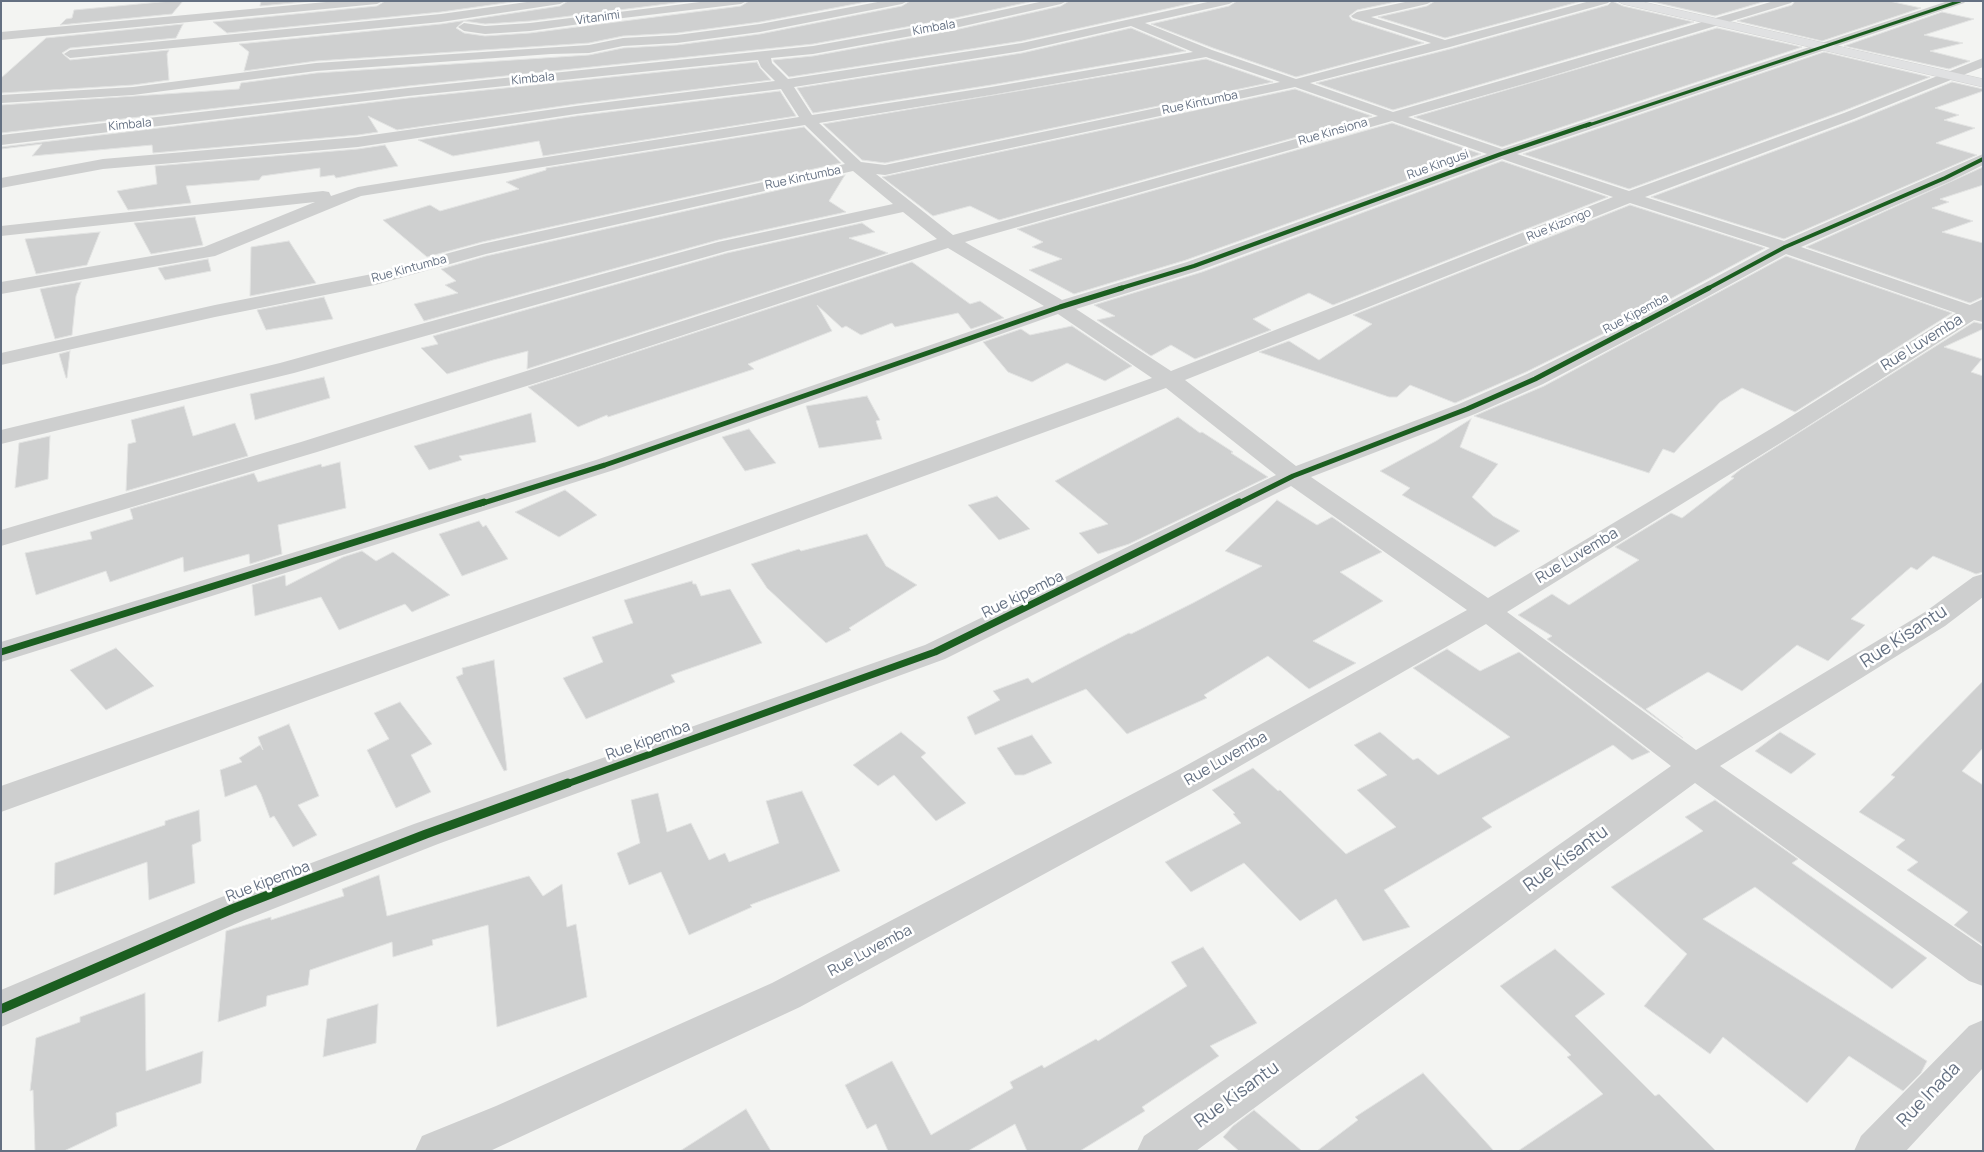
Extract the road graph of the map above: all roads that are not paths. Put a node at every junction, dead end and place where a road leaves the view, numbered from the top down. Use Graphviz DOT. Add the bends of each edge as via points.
graph roads {
  1 [pos="377,1"];
  2 [pos="560,1"];
  3 [pos="622,1"];
  4 [pos="740,1"];
  5 [pos="902,1"];
  6 [pos="1061,1"];
  7 [pos="1229,1"];
  8 [pos="1427,1"];
  9 [pos="1604,1"];
  10 [pos="1622,1"];
  11 [pos="1787,1"];
  12 [pos="1960,1"];
  13 [pos="430,6"];
  14 [pos="623,14"];
  15 [pos="441,18"];
  16 [pos="1715,21"];
  17 [pos="1132,22"];
  18 [pos="1,36"];
  19 [pos="647,41"];
  20 [pos="1446,44"];
  21 [pos="1825,47"];
  22 [pos="1207,53"];
  23 [pos="70,54"];
  24 [pos="763,56"];
  25 [pos="1983,62"];
  26 [pos="1951,76"];
  27 [pos="1296,83"];
  28 [pos="1983,83"];
  29 [pos="785,84"];
  30 [pos="1,99"];
  31 [pos="1392,115"];
  32 [pos="808,120"];
  33 [pos="1,140"];
  34 [pos="1501,154"];
  35 [pos="1983,159"];
  36 [pos="856,166"];
  37 [pos="1,183"];
  38 [pos="358,192"];
  39 [pos="1629,197"];
  40 [pos="907,206"];
  41 [pos="1,231"];
  42 [pos="950,241"];
  43 [pos="1785,248"];
  44 [pos="1,288"];
  45 [pos="1060,307"];
  46 [pos="1979,311"];
  47 [pos="1,359"];
  48 [pos="1169,379"];
  49 [pos="1,437"];
  50 [pos="1293,476"];
  51 [pos="1,538"];
  52 [pos="1983,583"];
  53 [pos="1487,611"];
  54 [pos="1,652"];
  55 [pos="1695,766"];
  56 [pos="1,798"];
  57 [pos="1983,969"];
  58 [pos="1,1010"];
  59 [pos="1983,1039"];
  60 [pos="437,1151"];
  61 [pos="1160,1151"];
  62 [pos="1876,1151"];
  1 -- 18 [label="street"];
  2 -- 15 [label="street"];
  3 -- 14 [label="street"];
  4 -- 14 [label="street, Vitanimi"];
  5 -- 19 [label="street" via="760,28"];
  6 -- 24 [label="street, Kimbala" via="859,43"];
  7 -- 17 [label="street"];
  8 -- 20 [label="street" via="1357,16"];
  9 -- 20 [label="street, Rue Kintumba"];
  10 -- 16 [label="highway"];
  11 -- 16 [label="street, Rue Kinsiona"];
  12 -- 21 [label="street, Rue Kingusi"];
  13 -- 15 [label="street" via="428,10"];
  14 -- 15 [label="street, Vitanimi" via="485,30 467,28"];
  14 -- 19 [label="street"];
  15 -- 23 [label="street"];
  16 -- 21 [label="highway"];
  16 -- 31 [label="street, Rue Kinsiona"];
  17 -- 22 [label="street"];
  17 -- 29 [label="street" via="1022,47"];
  19 -- 30 [label="street" via="590,49 316,68 133,91"];
  20 -- 27 [label="street, Rue Kintumba"];
  21 -- 26 [label="highway"];
  21 -- 34 [label="street, Rue Kingusi"];
  22 -- 27 [label="street"];
  22 -- 32 [label="street"];
  24 -- 29 [label="street" via="766,64"];
  24 -- 33 [label="street, Kimbala" via="408,92"];
  25 -- 26 [label="street, Rue Kizongo"];
  26 -- 28 [label="highway"];
  26 -- 39 [label="street, Rue Kizongo"];
  27 -- 31 [label="street"];
  27 -- 36 [label="street, Rue Kintumba" via="885,170"];
  29 -- 32 [label="street"];
  29 -- 37 [label="street" via="358,142 102,164"];
  31 -- 34 [label="street"];
  31 -- 42 [label="street, Rue Kinsiona"];
  32 -- 36 [label="street"];
  32 -- 38 [label="street"];
  34 -- 39 [label="street"];
  34 -- 45 [label="street, Rue Kingusi" via="1194,266"];
  35 -- 43 [label="street, Rue Kipemba"];
  36 -- 40 [label="street"];
  36 -- 47 [label="street, Rue Kintumba" via="482,249 375,279"];
  38 -- 41 [label="street"];
  38 -- 44 [label="street" via="208,252"];
  39 -- 43 [label="street"];
  39 -- 48 [label="street, Rue Kizongo"];
  40 -- 42 [label="street"];
  40 -- 49 [label="street" via="724,246 286,368"];
  42 -- 45 [label="street"];
  42 -- 51 [label="street, Rue Kinsiona" via="318,444"];
  43 -- 46 [label="street"];
  43 -- 50 [label="street, Rue Kipemba" via="1535,379 1467,409"];
  45 -- 48 [label="street"];
  45 -- 54 [label="street, Rue Kingusi" via="605,465"];
  46 -- 53 [label="street, Rue Luvemba"];
  48 -- 50 [label="street"];
  48 -- 56 [label="street, Rue Kizongo"];
  50 -- 53 [label="street"];
  50 -- 58 [label="street, Rue kipemba" via="935,652 426,834 232,909"];
  52 -- 55 [label="street, Rue Kisantu" via="1935,619"];
  53 -- 55 [label="street"];
  53 -- 60 [label="street, Rue Luvemba" via="1190,779 786,995 517,1118"];
  55 -- 57 [label="street"];
  55 -- 61 [label="street, Rue Kisantu"];
  59 -- 62 [label="street, Rue Inada"];
}
